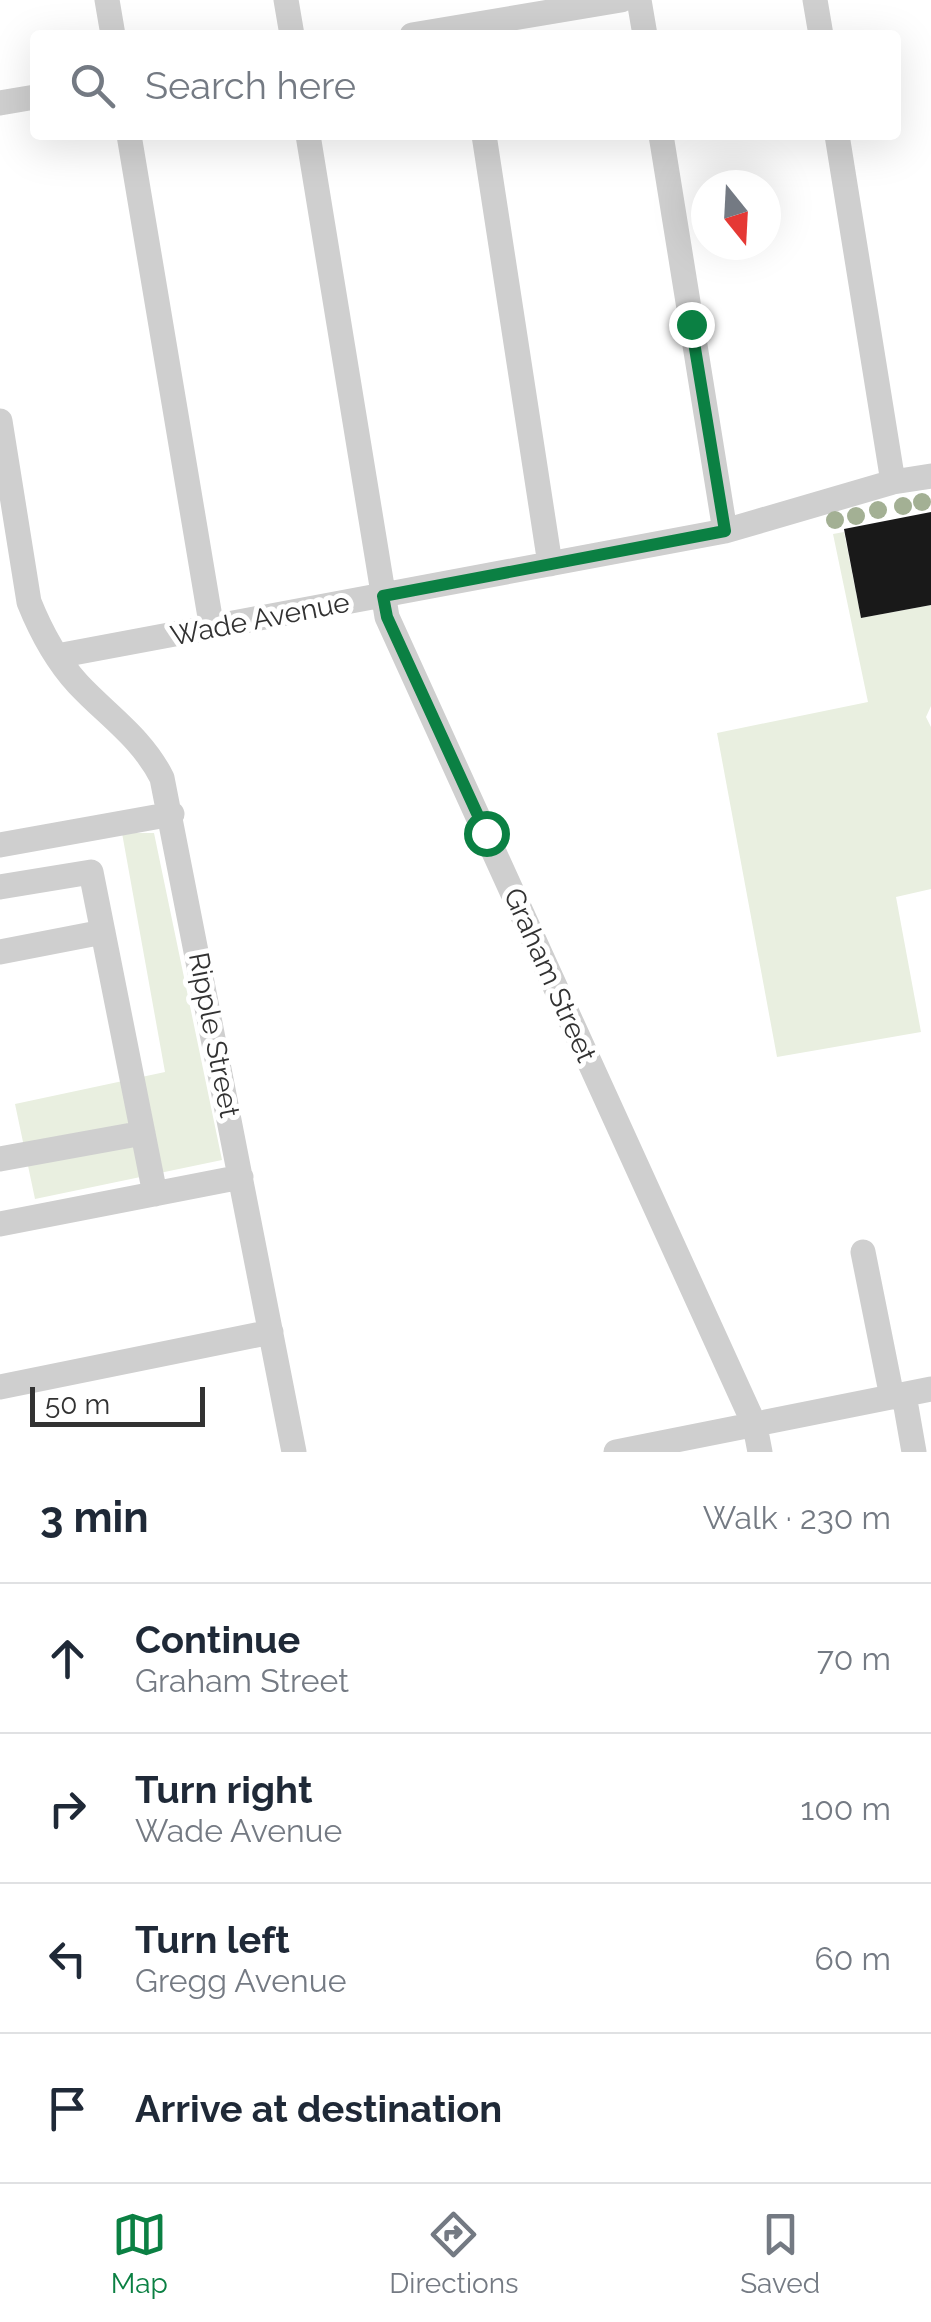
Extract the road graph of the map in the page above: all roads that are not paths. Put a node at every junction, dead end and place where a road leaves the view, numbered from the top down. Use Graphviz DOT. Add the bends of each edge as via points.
graph roads {
  1 [pos="107,0"];
  2 [pos="286,0"];
  3 [pos="622,0"];
  4 [pos="639,0"];
  5 [pos="815,0"];
  6 [pos="467,20"];
  7 [pos="112,30"];
  8 [pos="291,30"];
  9 [pos="430,30"];
  10 [pos="644,30"];
  11 [pos="820,30"];
  12 [pos="30,97"];
  13 [pos="0,103"];
  14 [pos="131,140"];
  15 [pos="309,140"];
  16 [pos="485,140"];
  17 [pos="662,140"];
  18 [pos="838,140"];
  19 [pos="0,422"];
  20 [pos="931,476"];
  21 [pos="893,482"];
  22 [pos="725,531"];
  23 [pos="550,564"];
  24 [pos="383,596"];
  25 [pos="212,628"];
  26 [pos="57,656"];
  27 [pos="172,814"];
  28 [pos="0,844"];
  29 [pos="0,888"];
  30 [pos="102,932"];
  31 [pos="0,952"];
  32 [pos="143,1134"];
  33 [pos="0,1159"];
  34 [pos="240,1177"];
  35 [pos="155,1194"];
  36 [pos="0,1224"];
  37 [pos="862,1252"];
  38 [pos="271,1332"];
  39 [pos="0,1387"];
  40 [pos="931,1389"];
  41 [pos="898,1396"];
  42 [pos="755,1426"];
  43 [pos="294,1452"];
  44 [pos="616,1452"];
  45 [pos="760,1452"];
  46 [pos="914,1452"];
  1 -- 7 [label="street"];
  2 -- 8 [label="street"];
  3 -- 6 [label="street"];
  4 -- 10 [label="street"];
  5 -- 11 [label="street"];
  6 -- 9 [label="street"];
  12 -- 13 [label="street"];
  14 -- 25 [label="street"];
  15 -- 24 [label="street, Graham Street"];
  16 -- 23 [label="street"];
  17 -- 22 [label="street"];
  18 -- 21 [label="street"];
  19 -- 26 [label="street, Ripple Street" via="29,602"];
  20 -- 21 [label="street, Wade Avenue"];
  21 -- 22 [label="street, Wade Avenue"];
  22 -- 23 [label="street, Wade Avenue"];
  23 -- 24 [label="street, Wade Avenue"];
  24 -- 25 [label="street, Wade Avenue"];
  24 -- 42 [label="street, Graham Street"];
  25 -- 26 [label="street, Wade Avenue"];
  26 -- 27 [label="street, Ripple Street" via="150,754"];
  27 -- 28 [label="street"];
  27 -- 34 [label="street, Ripple Street"];
  29 -- 30 [label="street" via="90,872"];
  30 -- 31 [label="street"];
  30 -- 32 [label="street"];
  32 -- 33 [label="street"];
  32 -- 35 [label="street"];
  34 -- 35 [label="street"];
  34 -- 38 [label="street, Ripple Street"];
  35 -- 36 [label="street"];
  37 -- 41 [label="street"];
  38 -- 39 [label="street"];
  38 -- 43 [label="street, Ripple Street"];
  40 -- 41 [label="street"];
  41 -- 42 [label="street"];
  41 -- 46 [label="street"];
  42 -- 44 [label="street"];
  42 -- 45 [label="street, Graham Street"];
}
